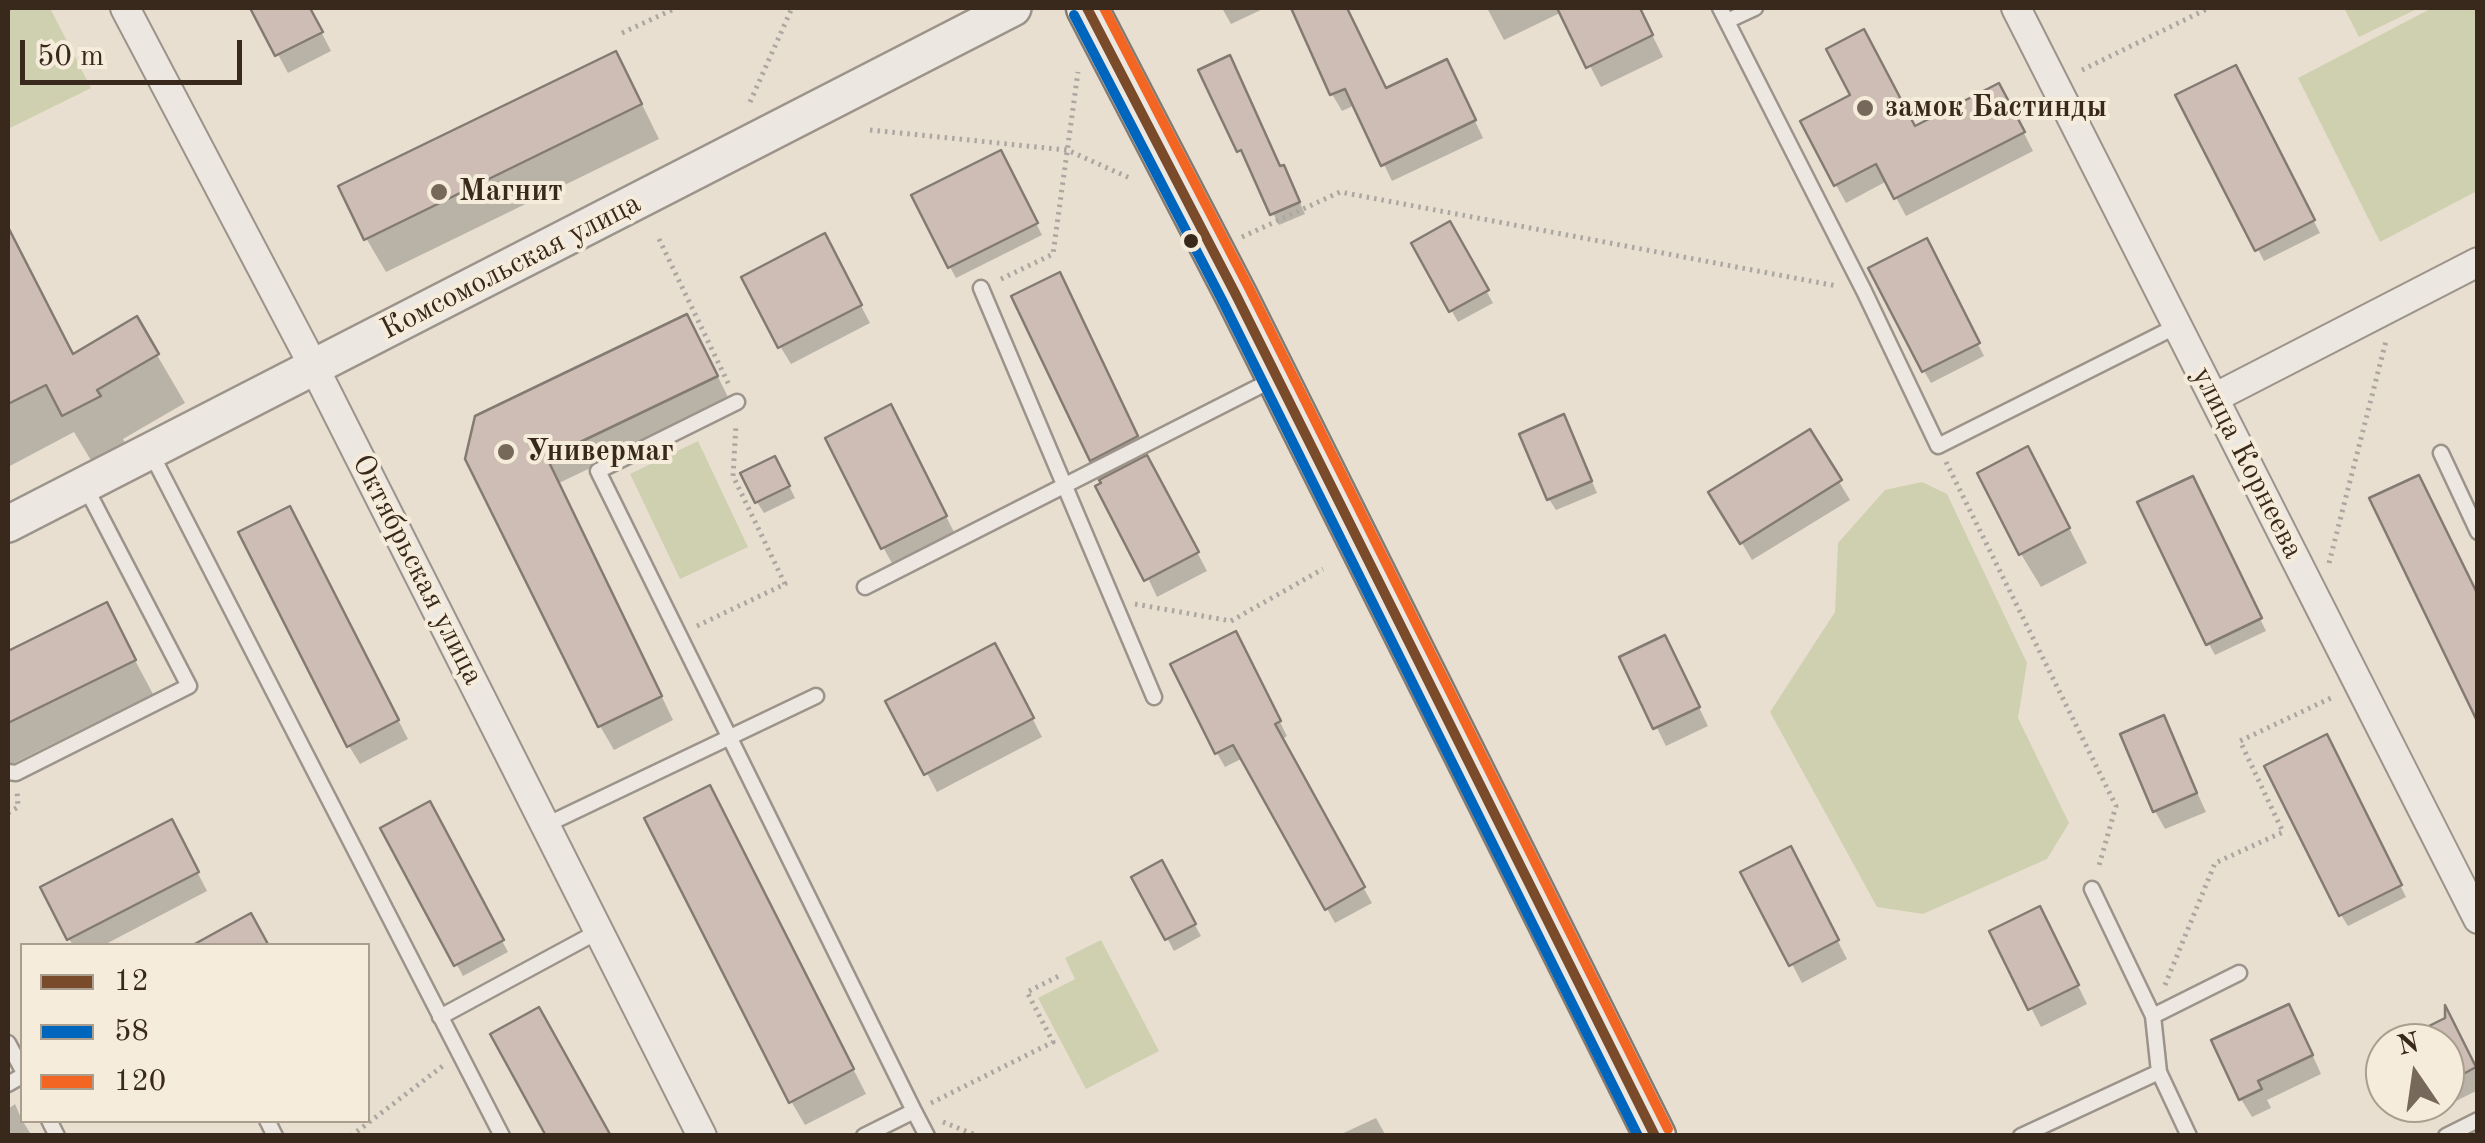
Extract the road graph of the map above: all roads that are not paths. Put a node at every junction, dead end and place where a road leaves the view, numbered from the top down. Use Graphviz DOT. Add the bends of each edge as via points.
graph roads {
  1 [pos="125,8"];
  2 [pos="1014,8"];
  3 [pos="1087,8"];
  4 [pos="1755,8"];
  5 [pos="2016,8"];
  6 [pos="1723,14"];
  7 [pos="2478,262"];
  8 [pos="980,288"];
  9 [pos="2179,325"];
  10 [pos="314,367"];
  11 [pos="1278,377"];
  12 [pos="2214,398"];
  13 [pos="737,402"];
  14 [pos="151,452"];
  15 [pos="2441,452"];
  16 [pos="85,486"];
  17 [pos="1065,487"];
  18 [pos="8,524"];
  19 [pos="2478,532"];
  20 [pos="865,587"];
  21 [pos="816,696"];
  22 [pos="1154,697"];
  23 [pos="728,737"];
  24 [pos="8,772"];
  25 [pos="546,826"];
  26 [pos="2092,888"];
  27 [pos="2478,919"];
  28 [pos="599,931"];
  29 [pos="2239,973"];
  30 [pos="2153,1016"];
  31 [pos="440,1017"];
  32 [pos="8,1043"];
  33 [pos="20,1069"];
  34 [pos="2159,1072"];
  35 [pos="914,1111"];
  36 [pos="2478,1120"];
  37 [pos="502,1136"];
  38 [pos="702,1136"];
  39 [pos="864,1136"];
  40 [pos="927,1136"];
  41 [pos="1655,1136"];
  42 [pos="2021,1136"];
  43 [pos="2189,1136"];
  44 [pos="2446,1136"];
  1 -- 10 [label="street, Октябрьская улица"];
  2 -- 10 [label="street, Комсомольская улица"];
  3 -- 11 [label="main road"];
  4 -- 6 [label="lane"];
  5 -- 9 [label="street, улица Корнеева"];
  6 -- 9 [label="lane" via="1938,446"];
  7 -- 12 [label="street"];
  8 -- 17 [label="lane"];
  9 -- 12 [label="street, улица Корнеева"];
  10 -- 14 [label="street, Комсомольская улица"];
  10 -- 25 [label="street, Октябрьская улица"];
  11 -- 17 [label="lane"];
  11 -- 41 [label="main road"];
  12 -- 27 [label="street, улица Корнеева"];
  13 -- 23 [label="lane" via="598,470"];
  14 -- 16 [label="street, Комсомольская улица"];
  14 -- 31 [label="lane"];
  15 -- 19 [label="lane"];
  16 -- 18 [label="street, Комсомольская улица"];
  16 -- 24 [label="lane" via="189,686"];
  17 -- 20 [label="lane"];
  17 -- 22 [label="lane"];
  21 -- 23 [label="lane"];
  23 -- 25 [label="lane"];
  23 -- 35 [label="lane"];
  25 -- 28 [label="street, Октябрьская улица"];
  26 -- 30 [label="lane"];
  28 -- 31 [label="lane"];
  28 -- 38 [label="street, Октябрьская улица"];
  29 -- 30 [label="lane"];
  30 -- 34 [label="lane"];
  31 -- 37 [label="lane"];
  32 -- 33 [label="lane"];
  34 -- 42 [label="lane"];
  34 -- 43 [label="lane"];
  35 -- 39 [label="lane"];
  35 -- 40 [label="lane"];
  36 -- 44 [label="lane"];
}
